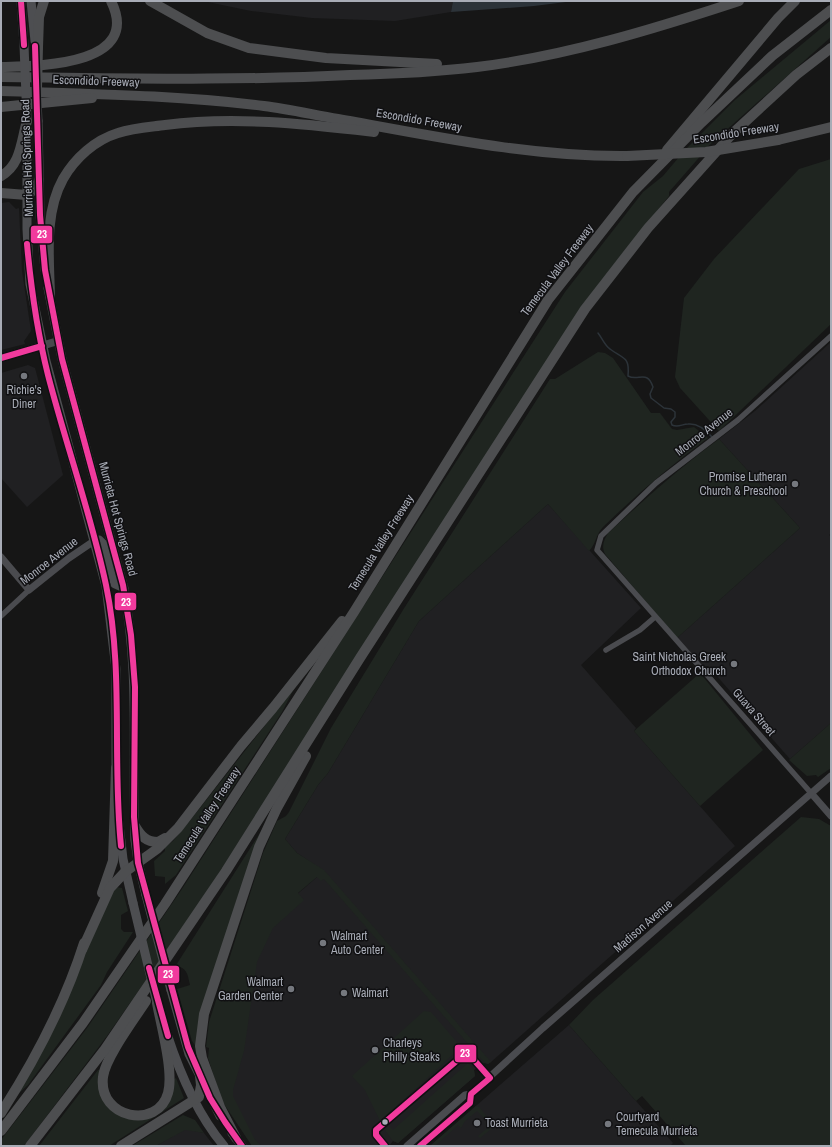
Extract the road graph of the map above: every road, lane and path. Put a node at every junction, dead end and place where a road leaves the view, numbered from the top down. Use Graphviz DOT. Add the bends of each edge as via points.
graph roads {
  1 [pos="21,1"];
  2 [pos="31,1"];
  3 [pos="44,1"];
  4 [pos="111,1"];
  5 [pos="150,1"];
  6 [pos="739,1"];
  7 [pos="795,1"];
  8 [pos="831,10"];
  9 [pos="37,46"];
  10 [pos="831,48"];
  11 [pos="477,67"];
  12 [pos="1,68"];
  13 [pos="1,77"];
  14 [pos="37,88"];
  15 [pos="1,91"];
  16 [pos="112,94"];
  17 [pos="1,107"];
  18 [pos="32,121"];
  19 [pos="831,127"];
  20 [pos="457,140"];
  21 [pos="1,176"];
  22 [pos="39,180"];
  23 [pos="633,192"];
  24 [pos="1,193"];
  25 [pos="27,195"];
  26 [pos="50,295"];
  27 [pos="831,336"];
  28 [pos="58,341"];
  29 [pos="42,346"];
  30 [pos="1,358"];
  31 [pos="94,541"];
  32 [pos="598,550"];
  33 [pos="1,557"];
  34 [pos="124,588"];
  35 [pos="29,590"];
  36 [pos="354,612"];
  37 [pos="1,616"];
  38 [pos="655,617"];
  39 [pos="606,650"];
  40 [pos="360,658"];
  41 [pos="116,768"];
  42 [pos="831,776"];
  43 [pos="811,793"];
  44 [pos="831,816"];
  45 [pos="135,826"];
  46 [pos="178,828"];
  47 [pos="138,862"];
  48 [pos="226,871"];
  49 [pos="125,872"];
  50 [pos="82,950"];
  51 [pos="158,1003"];
  52 [pos="200,1076"];
  53 [pos="471,1094"];
  54 [pos="194,1101"];
  55 [pos="1,1113"];
  56 [pos="1,1131"];
  57 [pos="239,1142"];
  58 [pos="30,1146"];
  59 [pos="120,1146"];
  60 [pos="224,1146"];
  61 [pos="407,1146"];
  62 [pos="420,1146"];
  1 -- 18 [label="main road, Murrieta Hot Springs Road, bridge"];
  2 -- 9 [label="main road"];
  3 -- 9 [label="highway" via="39,17"];
  4 -- 12 [label="highway" via="115,15 114,34 106,46 96,54 60,63"];
  5 -- 11 [label="highway" via="207,33 248,48 326,58"];
  6 -- 11 [label="highway, Escondido Freeway" via="667,25 594,44"];
  7 -- 23 [label="highway"];
  8 -- 23 [label="highway, Temecula Valley Freeway" via="772,56"];
  9 -- 14 [label="highway, bridge"];
  10 -- 40 [label="highway" via="796,75 733,133 648,228 590,303"];
  11 -- 13 [label="highway, Escondido Freeway" via="386,74 275,78"];
  14 -- 18 [label="main road, Murrieta Hot Springs Road, bridge"];
  15 -- 16 [label="highway, Escondido Freeway"];
  16 -- 17 [label="highway" via="81,100"];
  16 -- 20 [label="highway, Escondido Freeway" via="190,98 265,106"];
  18 -- 21 [label="highway" via="13,167"];
  18 -- 22 [label="main road, Murrieta Hot Springs Road"];
  18 -- 25 [label="main road, Murrieta Hot Springs Road"];
  19 -- 20 [label="highway, Escondido Freeway, bridge" via="778,140 706,152 627,156 530,151"];
  20 -- 26 [label="highway" via="284,122 235,120 181,123 118,133 101,140 82,156 64,178 56,196 50,233"];
  22 -- 25 [label="highway" via="36,188"];
  22 -- 26 [label="main road, Murrieta Hot Springs Road" via="42,241"];
  23 -- 36 [label="highway, Temecula Valley Freeway" via="548,300"];
  24 -- 25 [label="highway"];
  25 -- 29 [label="main road, Murrieta Hot Springs Road" via="28,259 33,304"];
  26 -- 28 [label="main road, Murrieta Hot Springs Road"];
  27 -- 32 [label="street, Monroe Avenue" via="738,420 656,483 601,536"];
  28 -- 29 [label="main road"];
  28 -- 34 [label="main road, Murrieta Hot Springs Road"];
  29 -- 30 [label="main road"];
  29 -- 31 [label="main road, Murrieta Hot Springs Road"];
  31 -- 34 [label="main road" via="99,540 105,546 115,584"];
  31 -- 35 [label="street, Monroe Avenue"];
  31 -- 41 [label="main road, Murrieta Hot Springs Road" via="106,586 116,669"];
  32 -- 38 [label="street, Guava Street"];
  33 -- 35 [label="street"];
  34 -- 45 [label="main road, Murrieta Hot Springs Road" via="134,665"];
  35 -- 37 [label="street, Monroe Avenue"];
  36 -- 46 [label="highway" via="340,622"];
  36 -- 56 [label="highway, Temecula Valley Freeway" via="128,959"];
  38 -- 39 [label="street" via="640,630"];
  38 -- 43 [label="street, Guava Street"];
  40 -- 48 [label="highway"];
  40 -- 57 [label="highway" via="277,808 260,847 204,1014 200,1046 202,1058 220,1107"];
  41 -- 49 [label="main road, Murrieta Hot Springs Road"];
  41 -- 50 [label="highway" via="113,861"];
  42 -- 43 [label="street, Madison Avenue"];
  43 -- 44 [label="street, Guava Street"];
  43 -- 53 [label="street, Madison Avenue"];
  45 -- 46 [label="highway" via="143,838 153,842 158,842"];
  45 -- 47 [label="main road, Murrieta Hot Springs Road"];
  46 -- 47 [label="highway" via="157,849"];
  47 -- 49 [label="highway"];
  47 -- 52 [label="main road, Murrieta Hot Springs Road, bridge" via="189,1054"];
  48 -- 51 [label="highway" via="106,1068 103,1076 104,1094 112,1107 126,1115 151,1112 164,1103 168,1094 170,1075"];
  48 -- 58 [label="highway" via="105,1049"];
  49 -- 50 [label="highway" via="110,888"];
  49 -- 51 [label="main road, Murrieta Hot Springs Road, bridge"];
  50 -- 55 [label="highway" via="48,1031 31,1065"];
  51 -- 54 [label="main road, Murrieta Hot Springs Road" via="175,1058"];
  52 -- 54 [label="highway" via="201,1092 199,1098"];
  52 -- 57 [label="main road, Murrieta Hot Springs Road" via="224,1124"];
  53 -- 61 [label="street, Madison Avenue" via="465,1095"];
  53 -- 62 [label="street, Madison Avenue" via="470,1103"];
  54 -- 59 [label="highway"];
  54 -- 60 [label="main road, Murrieta Hot Springs Road"];
}
